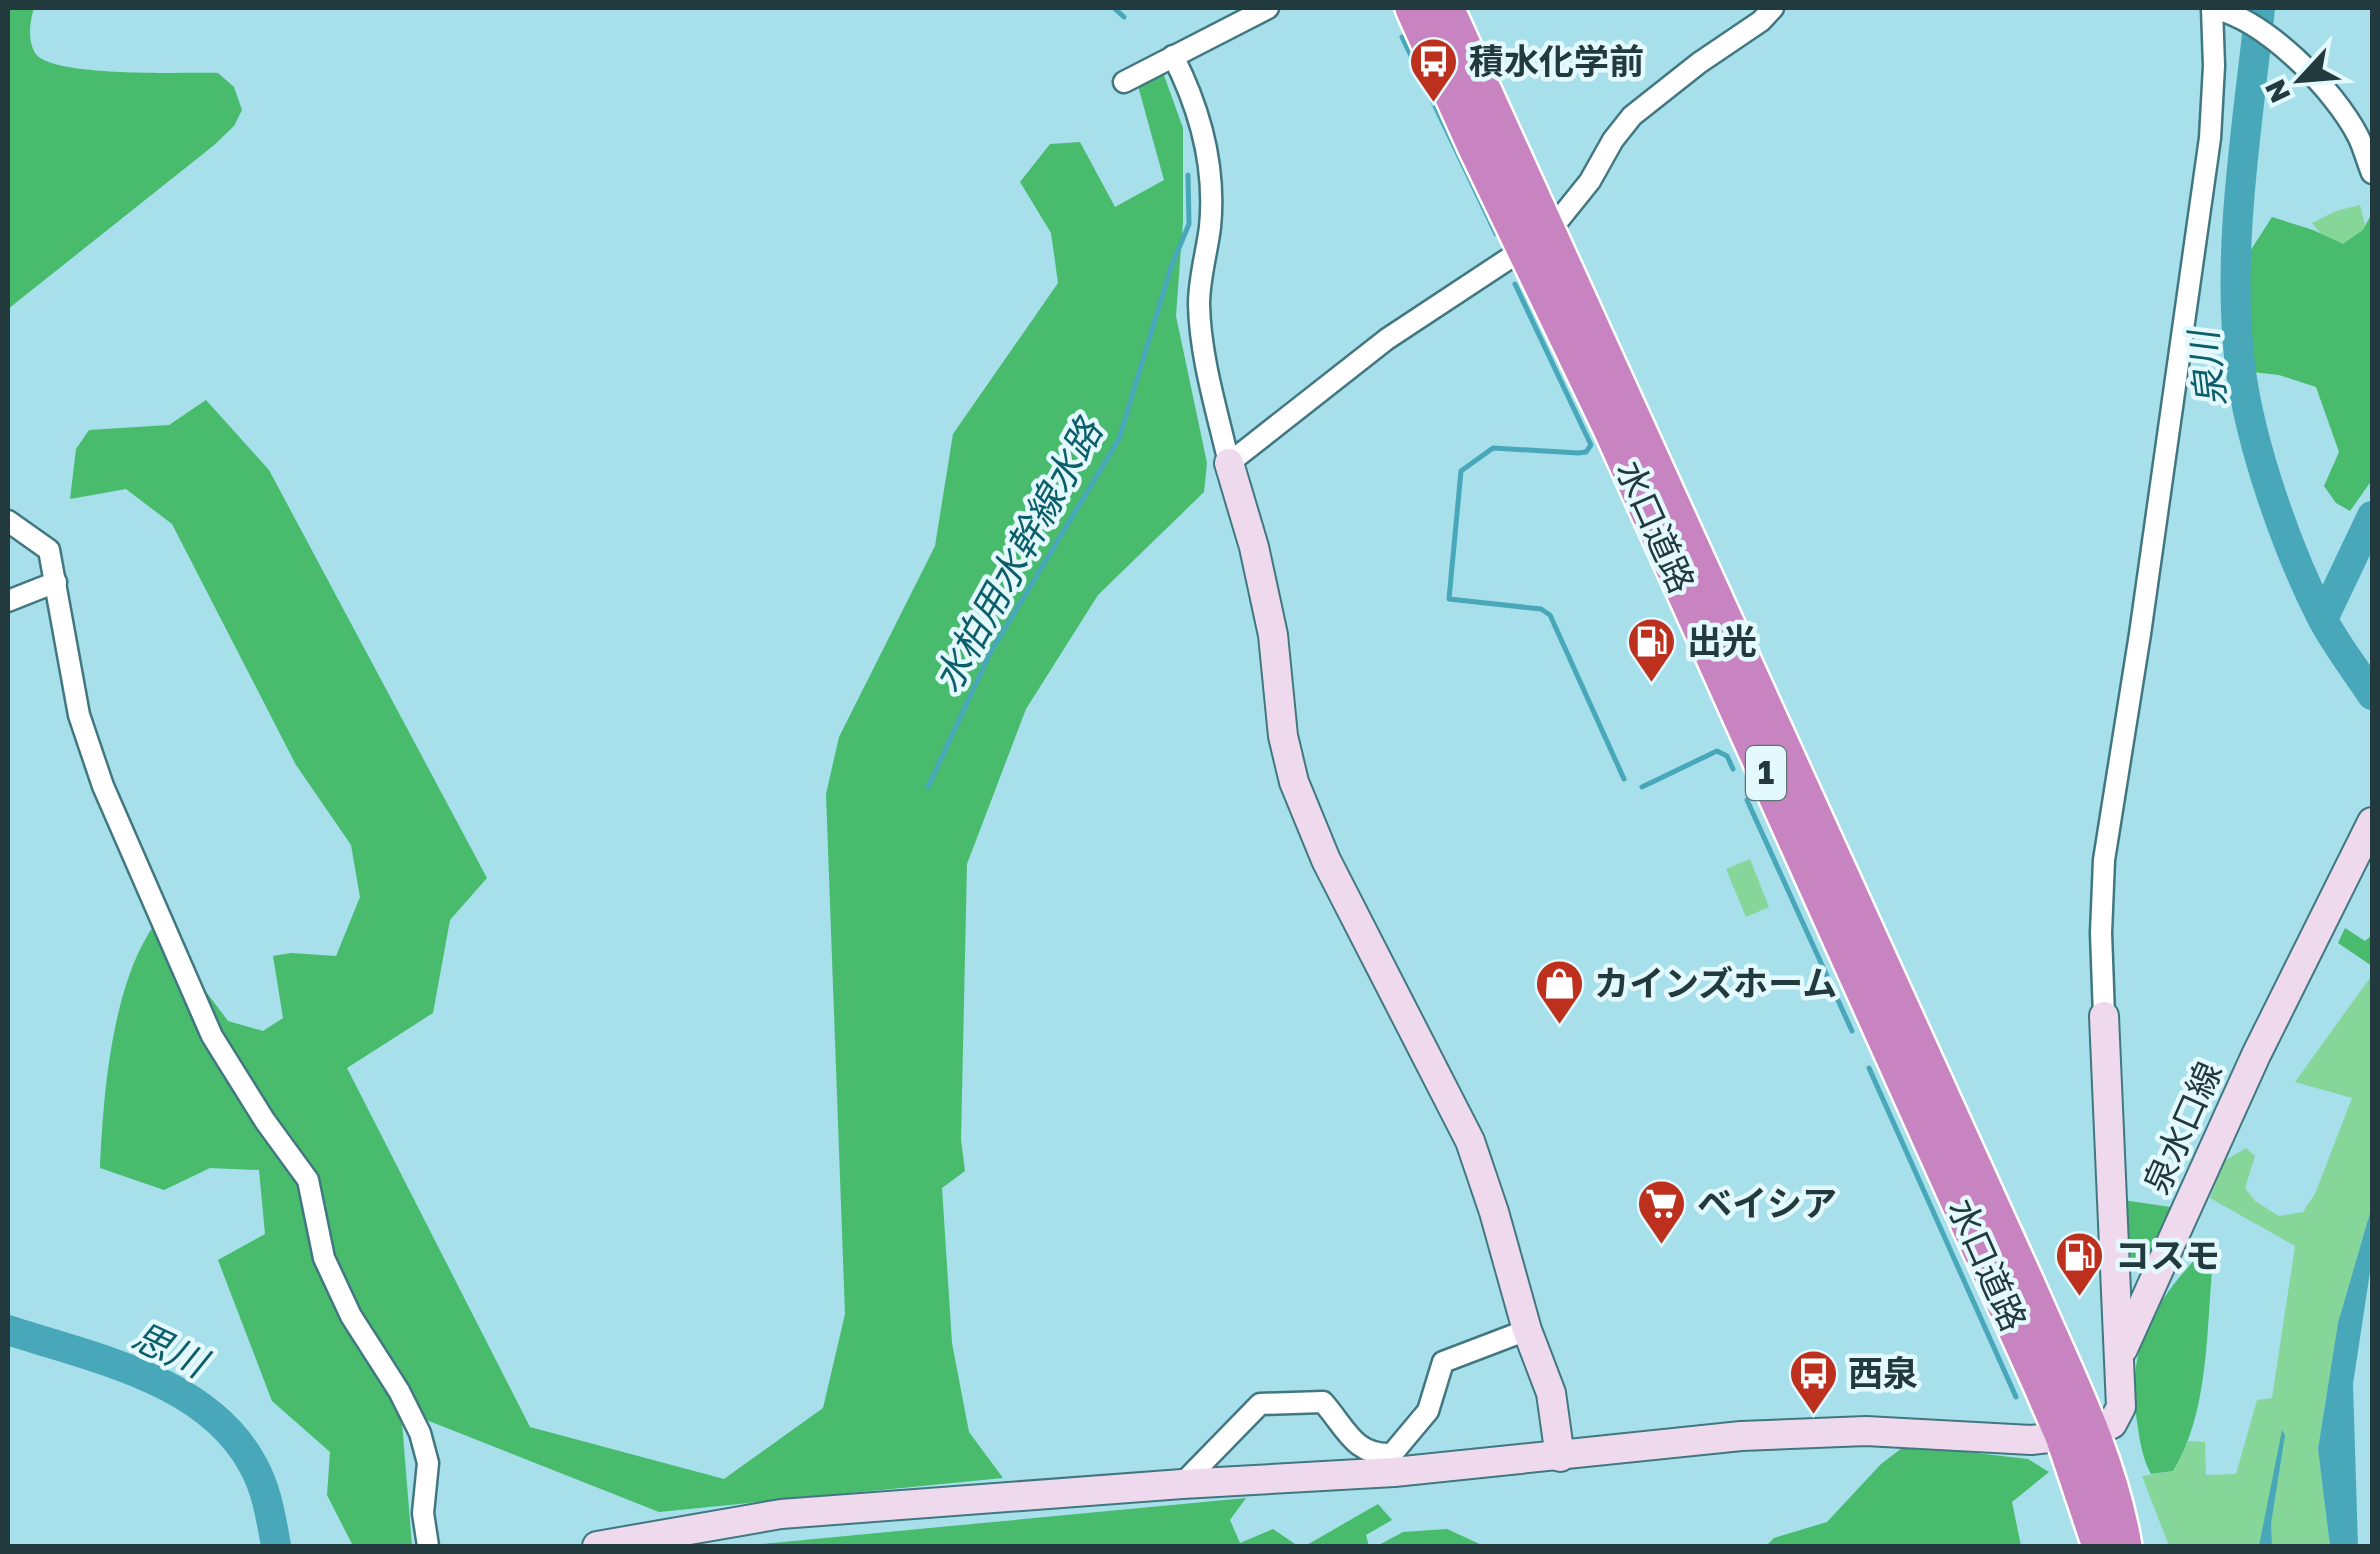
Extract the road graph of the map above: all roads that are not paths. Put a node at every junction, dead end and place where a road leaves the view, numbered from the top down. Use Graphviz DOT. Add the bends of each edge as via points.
graph roads {
  1 [pos="1268,8"];
  2 [pos="1413,8"];
  3 [pos="1446,8"];
  4 [pos="1772,8"];
  5 [pos="2218,9"];
  6 [pos="1174,56"];
  7 [pos="1124,82"];
  8 [pos="2372,173"];
  9 [pos="1536,240"];
  10 [pos="1229,462"];
  11 [pos="8,521"];
  12 [pos="56,582"];
  13 [pos="8,601"];
  14 [pos="2372,822"];
  15 [pos="2104,1016"];
  16 [pos="1527,1330"];
  17 [pos="2121,1354"];
  18 [pos="2077,1435"];
  19 [pos="1560,1457"];
  20 [pos="1393,1463"];
  21 [pos="1182,1484"];
  22 [pos="428,1546"];
  23 [pos="597,1546"];
  24 [pos="2100,1546"];
  25 [pos="2124,1546"];
  1 -- 6 [label="street"];
  2 -- 9 [label="highway, 水口道路 / 1"];
  3 -- 9 [label="highway, 水口道路 / 1"];
  4 -- 9 [label="street" via="1632,116 1590,180"];
  5 -- 8 [label="street" via="2276,42 2314,77 2344,112"];
  5 -- 15 [label="street" via="2210,138 2104,860"];
  6 -- 7 [label="street"];
  6 -- 10 [label="street" via="1203,123 1210,223 1199,302"];
  9 -- 10 [label="street" via="1387,340"];
  9 -- 18 [label="highway, 水口道路 / 1" via="1929,1066"];
  10 -- 16 [label="street" via="1273,635 1294,782 1326,860 1470,1140"];
  11 -- 12 [label="street" via="49,550"];
  12 -- 13 [label="street"];
  12 -- 22 [label="street" via="79,716 102,786 212,1036 308,1180 324,1258 420,1433 428,1463"];
  14 -- 17 [label="street, 泉水口線" via="2256,1055"];
  15 -- 17 [label="street"];
  16 -- 19 [label="street" via="1551,1393"];
  16 -- 20 [label="street" via="1443,1362 1428,1412"];
  17 -- 18 [label="street, 泉水口線" via="2122,1407 2112,1424"];
  18 -- 19 [label="street" via="2031,1440 1812,1431"];
  18 -- 24 [label="highway, 水口道路 / 1"];
  18 -- 25 [label="highway, 水口道路 / 1" via="2121,1524"];
  19 -- 20 [label="street"];
  20 -- 21 [label="street"];
  20 -- 21 [label="street" via="1358,1448 1323,1402 1260,1404"];
  21 -- 23 [label="street" via="781,1514"];
}
